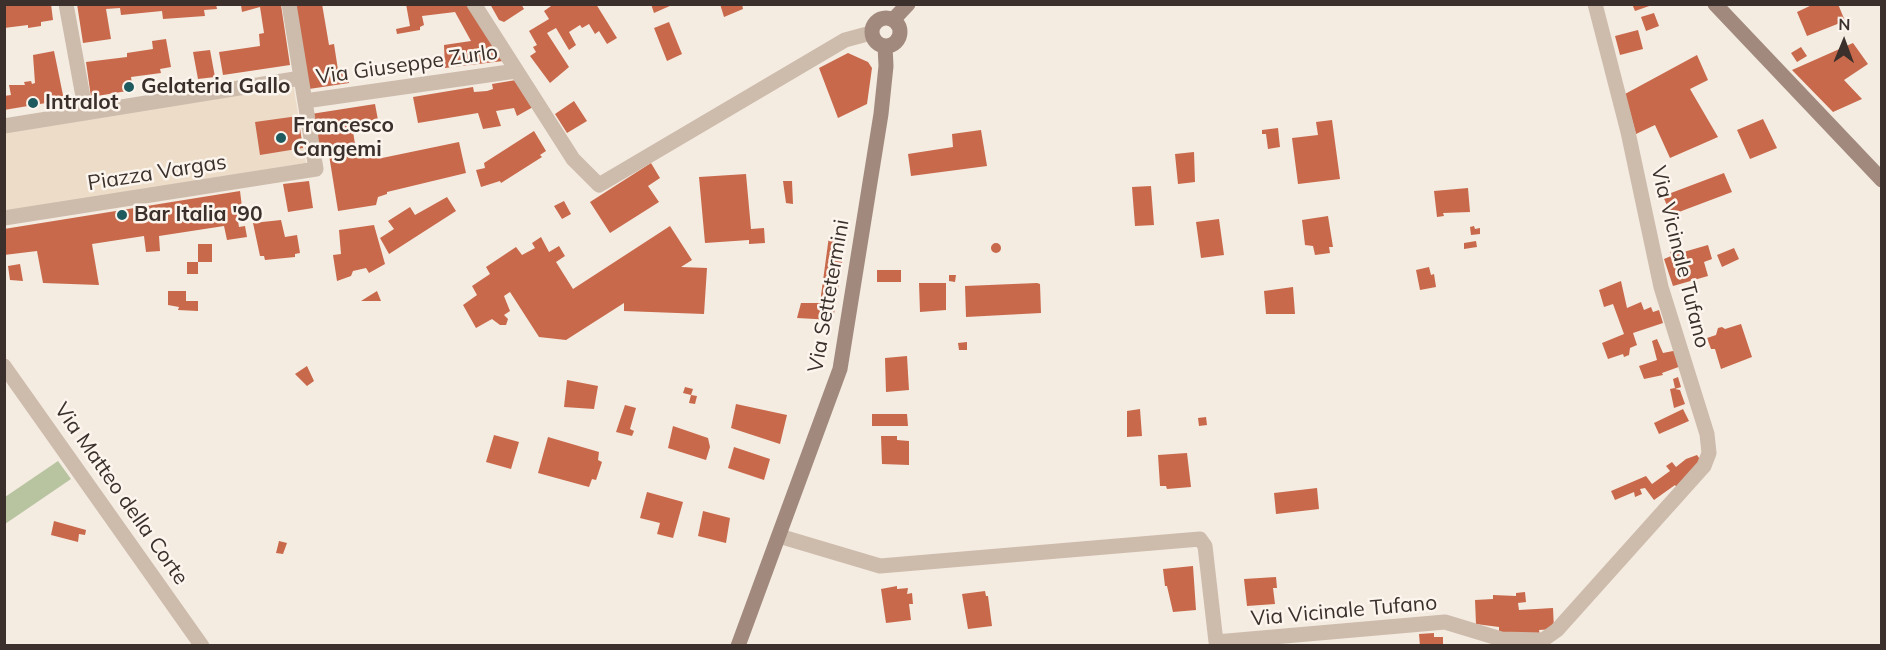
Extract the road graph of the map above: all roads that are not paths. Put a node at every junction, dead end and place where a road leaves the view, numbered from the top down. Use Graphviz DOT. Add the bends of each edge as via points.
graph roads {
  1 [pos="66,4"];
  2 [pos="289,4"];
  3 [pos="474,4"];
  4 [pos="908,4"];
  5 [pos="1595,4"];
  6 [pos="1715,4"];
  7 [pos="893,20"];
  8 [pos="871,33"];
  9 [pos="885,46"];
  10 [pos="516,71"];
  11 [pos="301,78"];
  12 [pos="305,101"];
  13 [pos="86,113"];
  14 [pos="4,126"];
  15 [pos="1881,180"];
  16 [pos="4,218"];
  17 [pos="4,366"];
  18 [pos="779,536"];
  19 [pos="1216,644"];
  20 [pos="202,645"];
  21 [pos="738,645"];
  1 -- 13 [label="street"];
  2 -- 11 [label="street"];
  3 -- 10 [label="street"];
  4 -- 7 [label="main road"];
  5 -- 19 [label="street, Via Vicinale Tufano" via="1628,132 1661,287 1707,434 1709,453 1704,466 1557,630 1543,640 1501,639 1445,622"];
  6 -- 15 [label="main road"];
  7 -- 8 [label="main road" via="876,21"];
  7 -- 9 [label="main road" via="899,27 899,36 894,44"];
  8 -- 9 [label="main road" via="877,44"];
  8 -- 10 [label="street" via="845,40 599,185 573,159"];
  9 -- 18 [label="main road, Via Settetermini" via="881,114 840,369"];
  10 -- 12 [label="street, Via Giuseppe Zurlo"];
  11 -- 12 [label="street"];
  11 -- 13 [label="street"];
  12 -- 16 [label="street, Piazza Vargas" via="316,169"];
  13 -- 14 [label="street"];
  17 -- 20 [label="street, Via Matteo della Corte"];
  18 -- 19 [label="street, Via Vicinale Tufano" via="880,566 1200,539 1205,546"];
  18 -- 21 [label="main road, Via Settetermini"];
}
